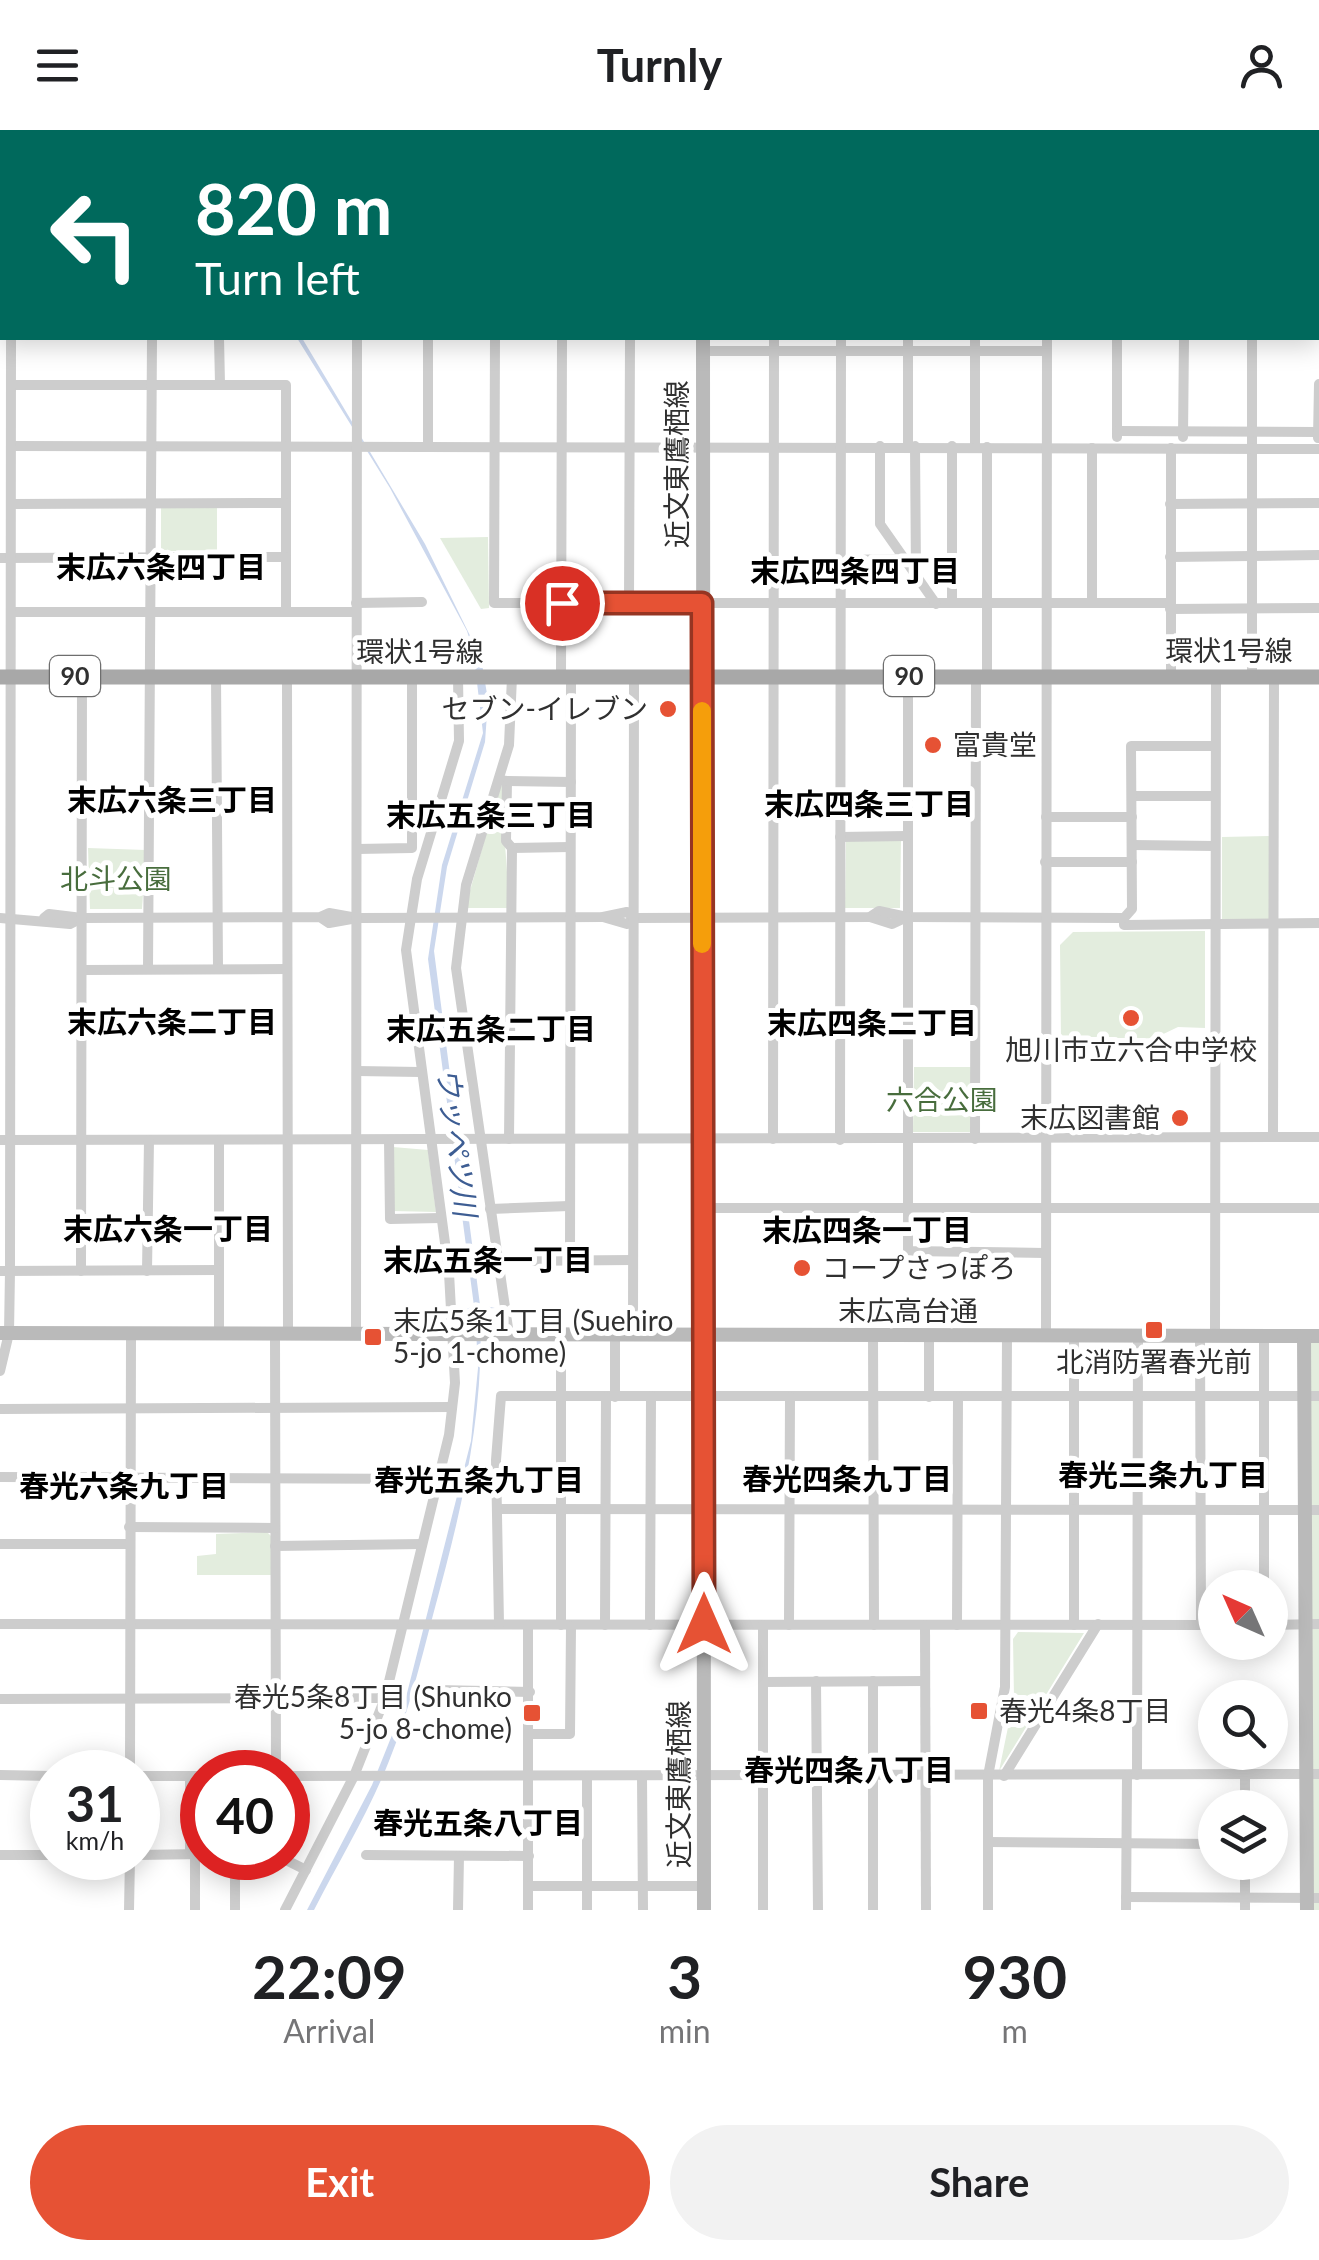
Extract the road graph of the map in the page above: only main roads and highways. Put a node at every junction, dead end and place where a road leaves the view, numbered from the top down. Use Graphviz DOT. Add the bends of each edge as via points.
graph roads {
  1 [pos="1319,676"];
  2 [pos="5,677"];
  1 -- 2 [label="main road, 環状1号線 / 90"];
}
